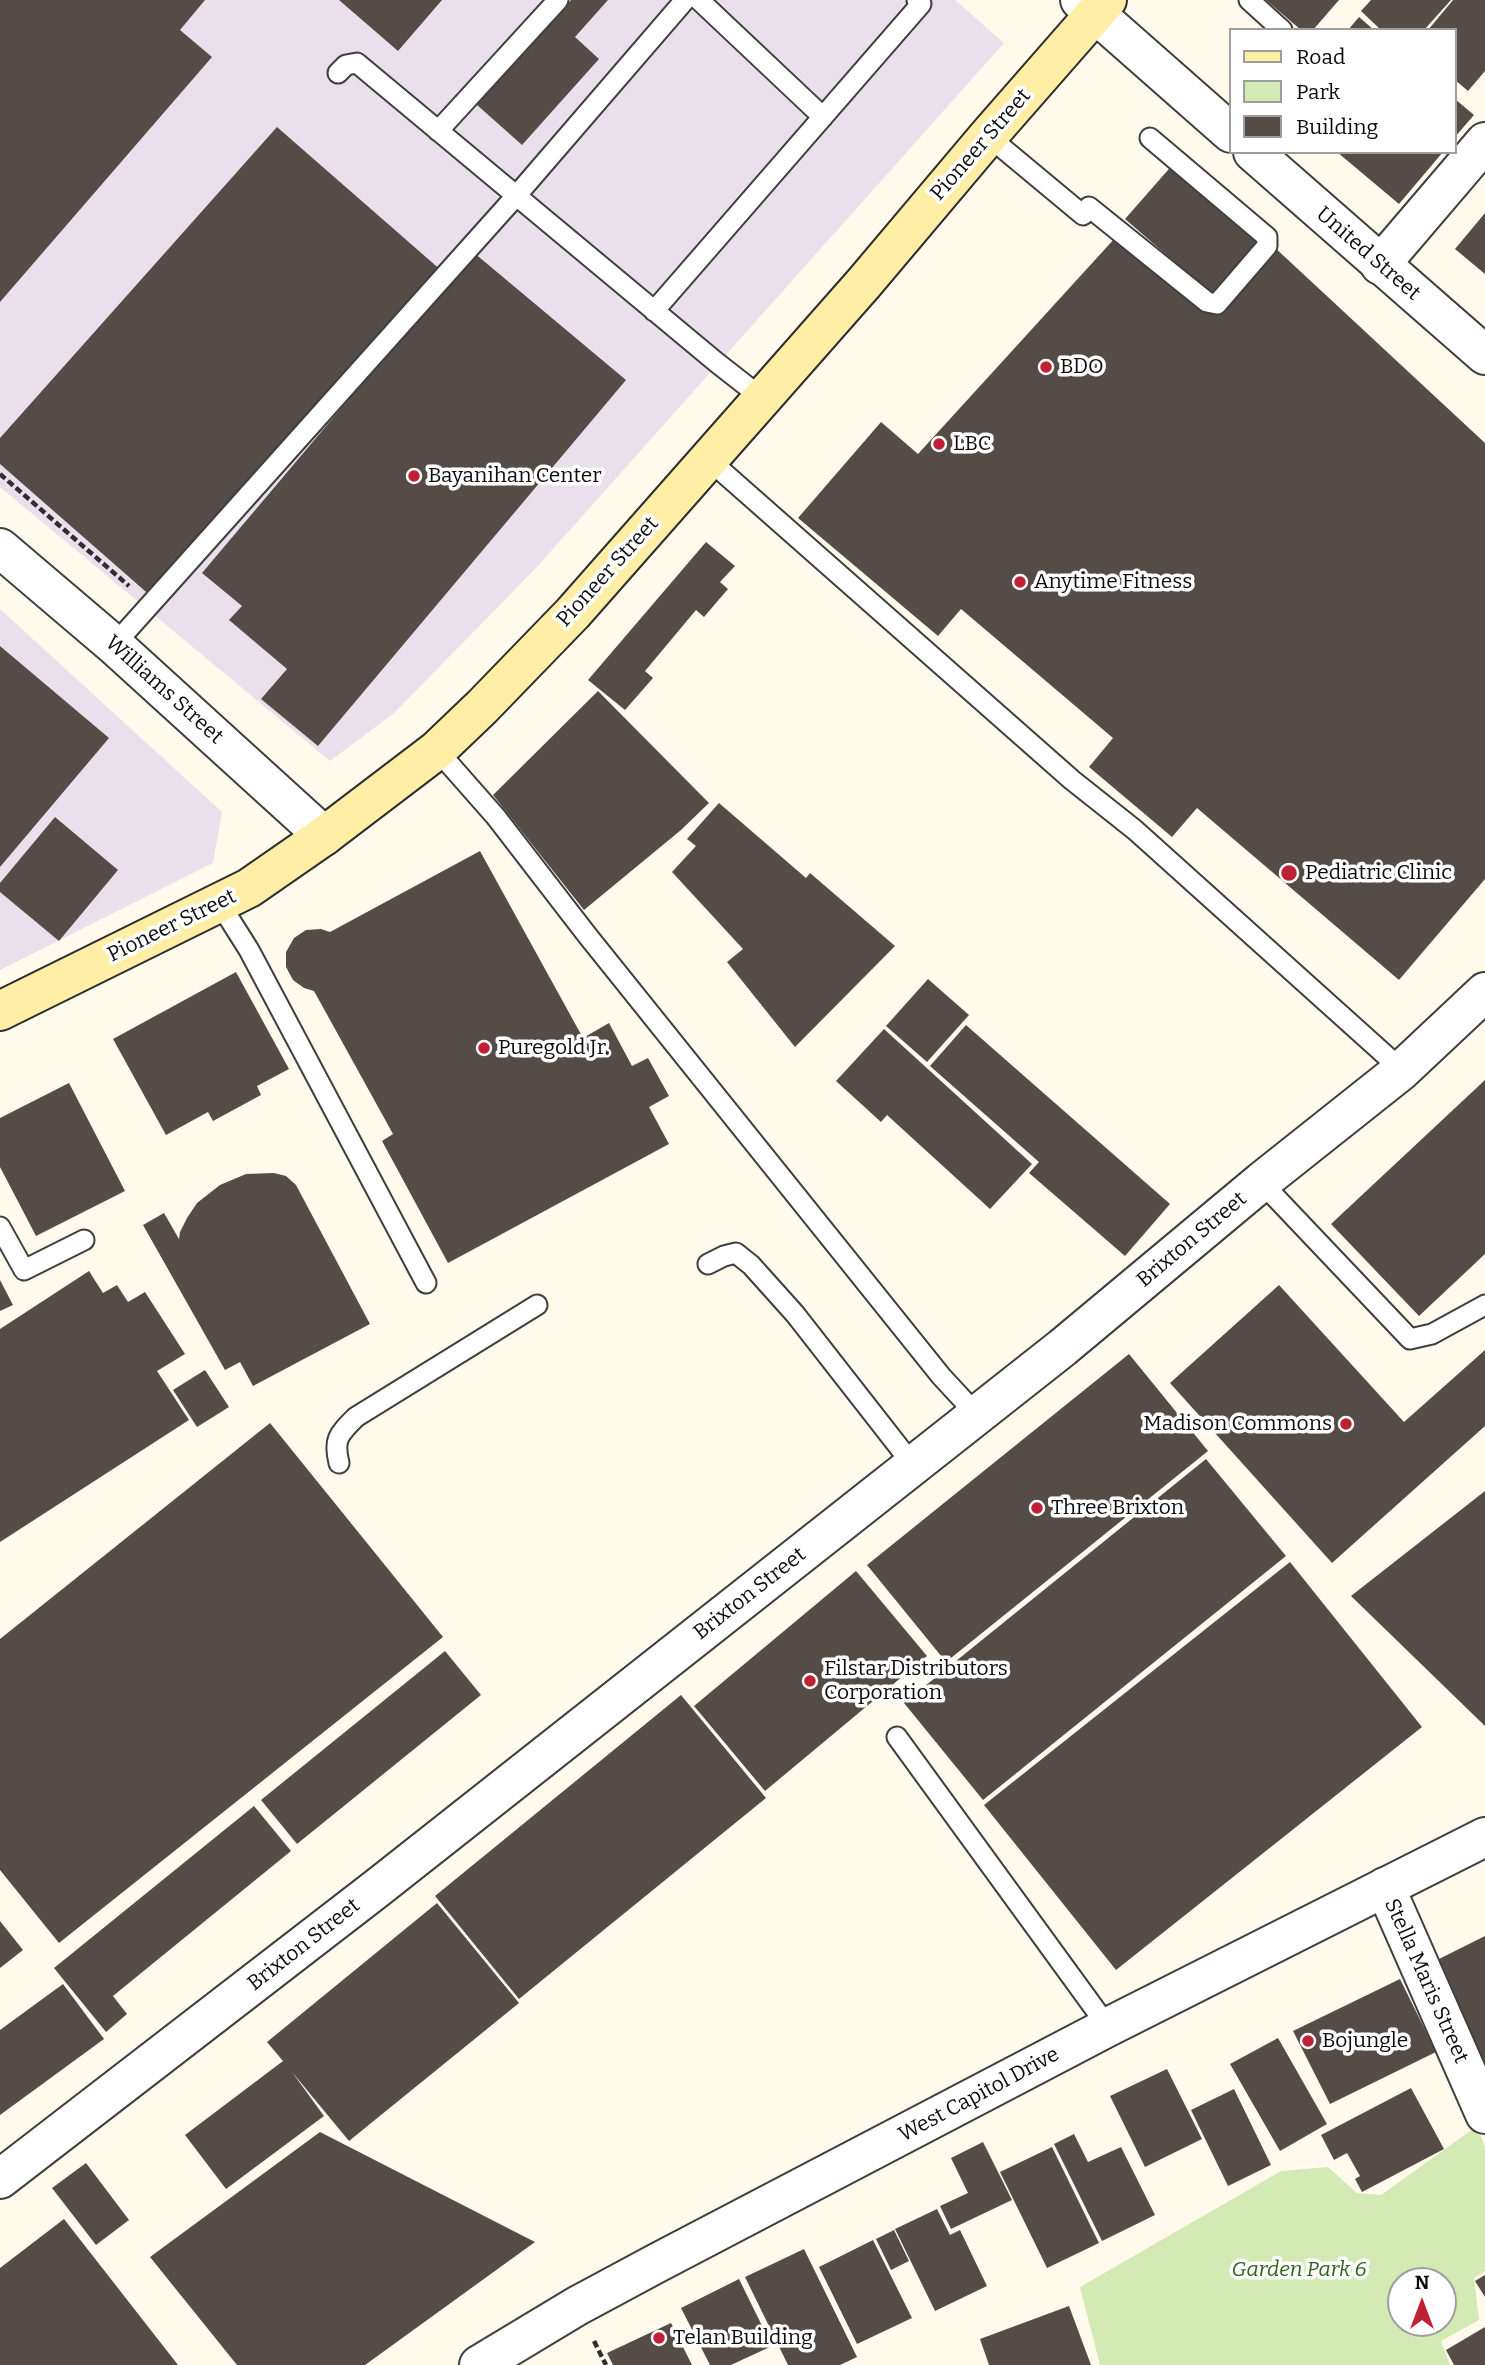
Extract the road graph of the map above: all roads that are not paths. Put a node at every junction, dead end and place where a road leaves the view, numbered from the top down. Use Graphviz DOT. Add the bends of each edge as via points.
graph roads {
  1 [pos="558,0"];
  2 [pos="685,0"];
  3 [pos="699,0"];
  4 [pos="917,0"];
  5 [pos="1249,0"];
  6 [pos="1094,4"];
  7 [pos="1280,28"];
  8 [pos="338,73"];
  9 [pos="823,117"];
  10 [pos="438,131"];
  11 [pos="1230,132"];
  12 [pos="988,136"];
  13 [pos="1150,138"];
  14 [pos="1485,142"];
  15 [pos="1255,154"];
  16 [pos="516,196"];
  17 [pos="1380,265"];
  18 [pos="654,311"];
  19 [pos="1485,355"];
  20 [pos="762,398"];
  21 [pos="708,459"];
  22 [pos="0,548"];
  23 [pos="114,645"];
  24 [pos="437,750"];
  25 [pos="324,836"];
  26 [pos="220,904"];
  27 [pos="1485,992"];
  28 [pos="0,1011"];
  29 [pos="1402,1070"];
  30 [pos="1261,1182"];
  31 [pos="0,1227"];
  32 [pos="84,1240"];
  33 [pos="708,1264"];
  34 [pos="426,1283"];
  35 [pos="537,1305"];
  36 [pos="1485,1305"];
  37 [pos="977,1415"];
  38 [pos="339,1463"];
  39 [pos="913,1465"];
  40 [pos="897,1737"];
  41 [pos="1485,1837"];
  42 [pos="1385,1887"];
  43 [pos="1108,2027"];
  44 [pos="1485,2114"];
  45 [pos="0,2179"];
  46 [pos="479,2365"];
  1 -- 10 [label="lane"];
  2 -- 16 [label="lane"];
  3 -- 9 [label="lane"];
  4 -- 9 [label="lane" via="921,4"];
  5 -- 7 [label="lane"];
  6 -- 11 [label="street"];
  6 -- 12 [label="main road, Pioneer Street"];
  8 -- 10 [label="lane" via="346,65 357,64"];
  9 -- 18 [label="lane"];
  10 -- 16 [label="lane"];
  12 -- 13 [label="lane" via="1207,302 1217,304 1267,246 1268,237"];
  12 -- 20 [label="main road, Pioneer Street"];
  14 -- 17 [label="street"];
  15 -- 17 [label="street, United Street"];
  16 -- 18 [label="lane"];
  16 -- 23 [label="lane"];
  17 -- 19 [label="street, United Street"];
  18 -- 20 [label="lane"];
  20 -- 21 [label="main road, Pioneer Street"];
  21 -- 24 [label="main road, Pioneer Street" via="573,613"];
  21 -- 29 [label="lane" via="1072,780 1135,830"];
  22 -- 23 [label="street, Williams Street"];
  23 -- 25 [label="street, Williams Street"];
  24 -- 25 [label="main road, Pioneer Street"];
  24 -- 37 [label="lane" via="490,808 923,1355"];
  25 -- 26 [label="main road, Pioneer Street"];
  26 -- 28 [label="main road, Pioneer Street"];
  26 -- 34 [label="lane"];
  27 -- 29 [label="street, Brixton Street"];
  29 -- 30 [label="street, Brixton Street"];
  30 -- 36 [label="lane" via="1410,1339 1432,1334"];
  30 -- 37 [label="street, Brixton Street"];
  31 -- 32 [label="lane" via="24,1270"];
  33 -- 39 [label="lane" via="736,1253 751,1265"];
  35 -- 38 [label="lane" via="356,1417 340,1433 335,1447"];
  37 -- 39 [label="street, Brixton Street"];
  39 -- 45 [label="street, Brixton Street"];
  40 -- 43 [label="lane"];
  41 -- 42 [label="street, West Capitol Drive"];
  42 -- 43 [label="street, West Capitol Drive"];
  42 -- 44 [label="street, Stella Maris Street"];
  43 -- 46 [label="street, West Capitol Drive" via="576,2306"];
}
